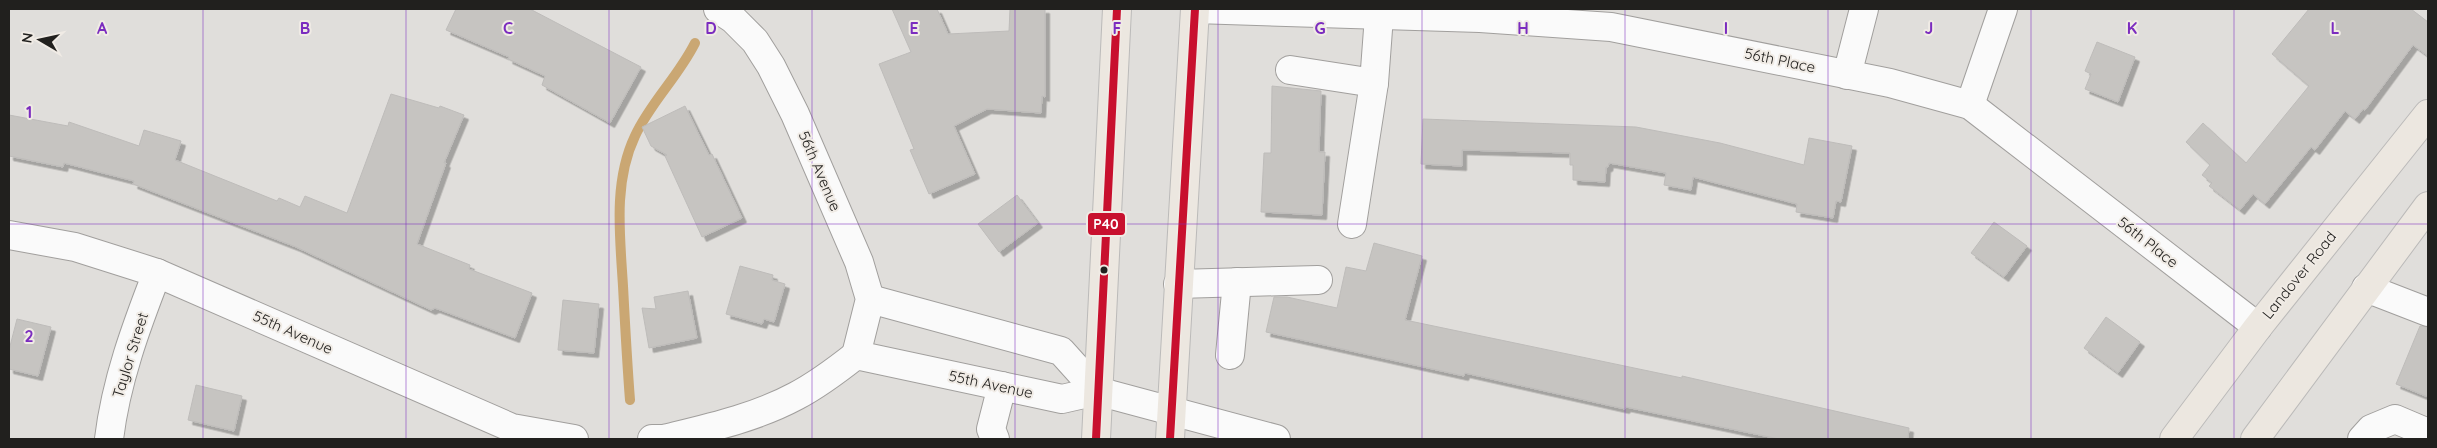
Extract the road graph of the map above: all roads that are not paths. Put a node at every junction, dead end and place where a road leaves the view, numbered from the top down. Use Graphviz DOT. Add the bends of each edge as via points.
graph roads {
  1 [pos="1117,9"];
  2 [pos="1195,9"];
  3 [pos="1864,9"];
  4 [pos="2003,9"];
  5 [pos="728,12"];
  6 [pos="1379,16"];
  7 [pos="1612,18"];
  8 [pos="1290,70"];
  9 [pos="1847,74"];
  10 [pos="1374,83"];
  11 [pos="1970,105"];
  12 [pos="2428,114"];
  13 [pos="2428,206"];
  14 [pos="1352,224"];
  15 [pos="9,235"];
  16 [pos="157,273"];
  17 [pos="1318,280"];
  18 [pos="1237,282"];
  19 [pos="1178,284"];
  20 [pos="2366,288"];
  21 [pos="870,299"];
  22 [pos="2428,312"];
  23 [pos="2258,327"];
  24 [pos="856,355"];
  25 [pos="1230,355"];
  26 [pos="1002,386"];
  27 [pos="1097,392"];
  28 [pos="1171,412"];
  29 [pos="2428,433"];
  30 [pos="509,434"];
  31 [pos="991,436"];
  32 [pos="109,439"];
  33 [pos="574,439"];
  34 [pos="652,439"];
  35 [pos="1096,439"];
  36 [pos="1170,439"];
  37 [pos="1276,439"];
  38 [pos="2174,439"];
  39 [pos="2255,439"];
  40 [pos="2362,439"];
  1 -- 27 [label="main road"];
  2 -- 6 [label="street, 56th Place"];
  2 -- 19 [label="main road"];
  3 -- 9 [label="street"];
  4 -- 11 [label="street"];
  5 -- 21 [label="street, 56th Avenue" via="755,41 795,114 859,262"];
  6 -- 7 [label="street, 56th Place"];
  6 -- 10 [label="street"];
  7 -- 9 [label="street, 56th Place"];
  8 -- 10 [label="street"];
  9 -- 11 [label="street, 56th Place"];
  10 -- 14 [label="street"];
  11 -- 23 [label="street, 56th Place"];
  12 -- 23 [label="main road, Landover Road"];
  13 -- 20 [label="main road"];
  15 -- 16 [label="street, 55th Avenue" via="75,247"];
  16 -- 30 [label="street, 55th Avenue"];
  16 -- 32 [label="street, Taylor Street" via="131,341"];
  17 -- 18 [label="street"];
  18 -- 19 [label="street"];
  18 -- 25 [label="street"];
  19 -- 28 [label="main road"];
  20 -- 22 [label="street"];
  20 -- 39 [label="main road"];
  21 -- 24 [label="street"];
  21 -- 27 [label="street" via="1061,350"];
  23 -- 38 [label="main road, Landover Road"];
  24 -- 26 [label="street, 55th Avenue"];
  24 -- 34 [label="street" via="795,397 752,416 664,439"];
  26 -- 27 [label="street, 55th Avenue" via="1062,399"];
  26 -- 31 [label="street"];
  27 -- 28 [label="street"];
  27 -- 35 [label="main road"];
  28 -- 36 [label="main road"];
  28 -- 37 [label="street"];
  29 -- 40 [label="street" via="2395,419 2371,429"];
  30 -- 33 [label="street, 55th Avenue"];
}
